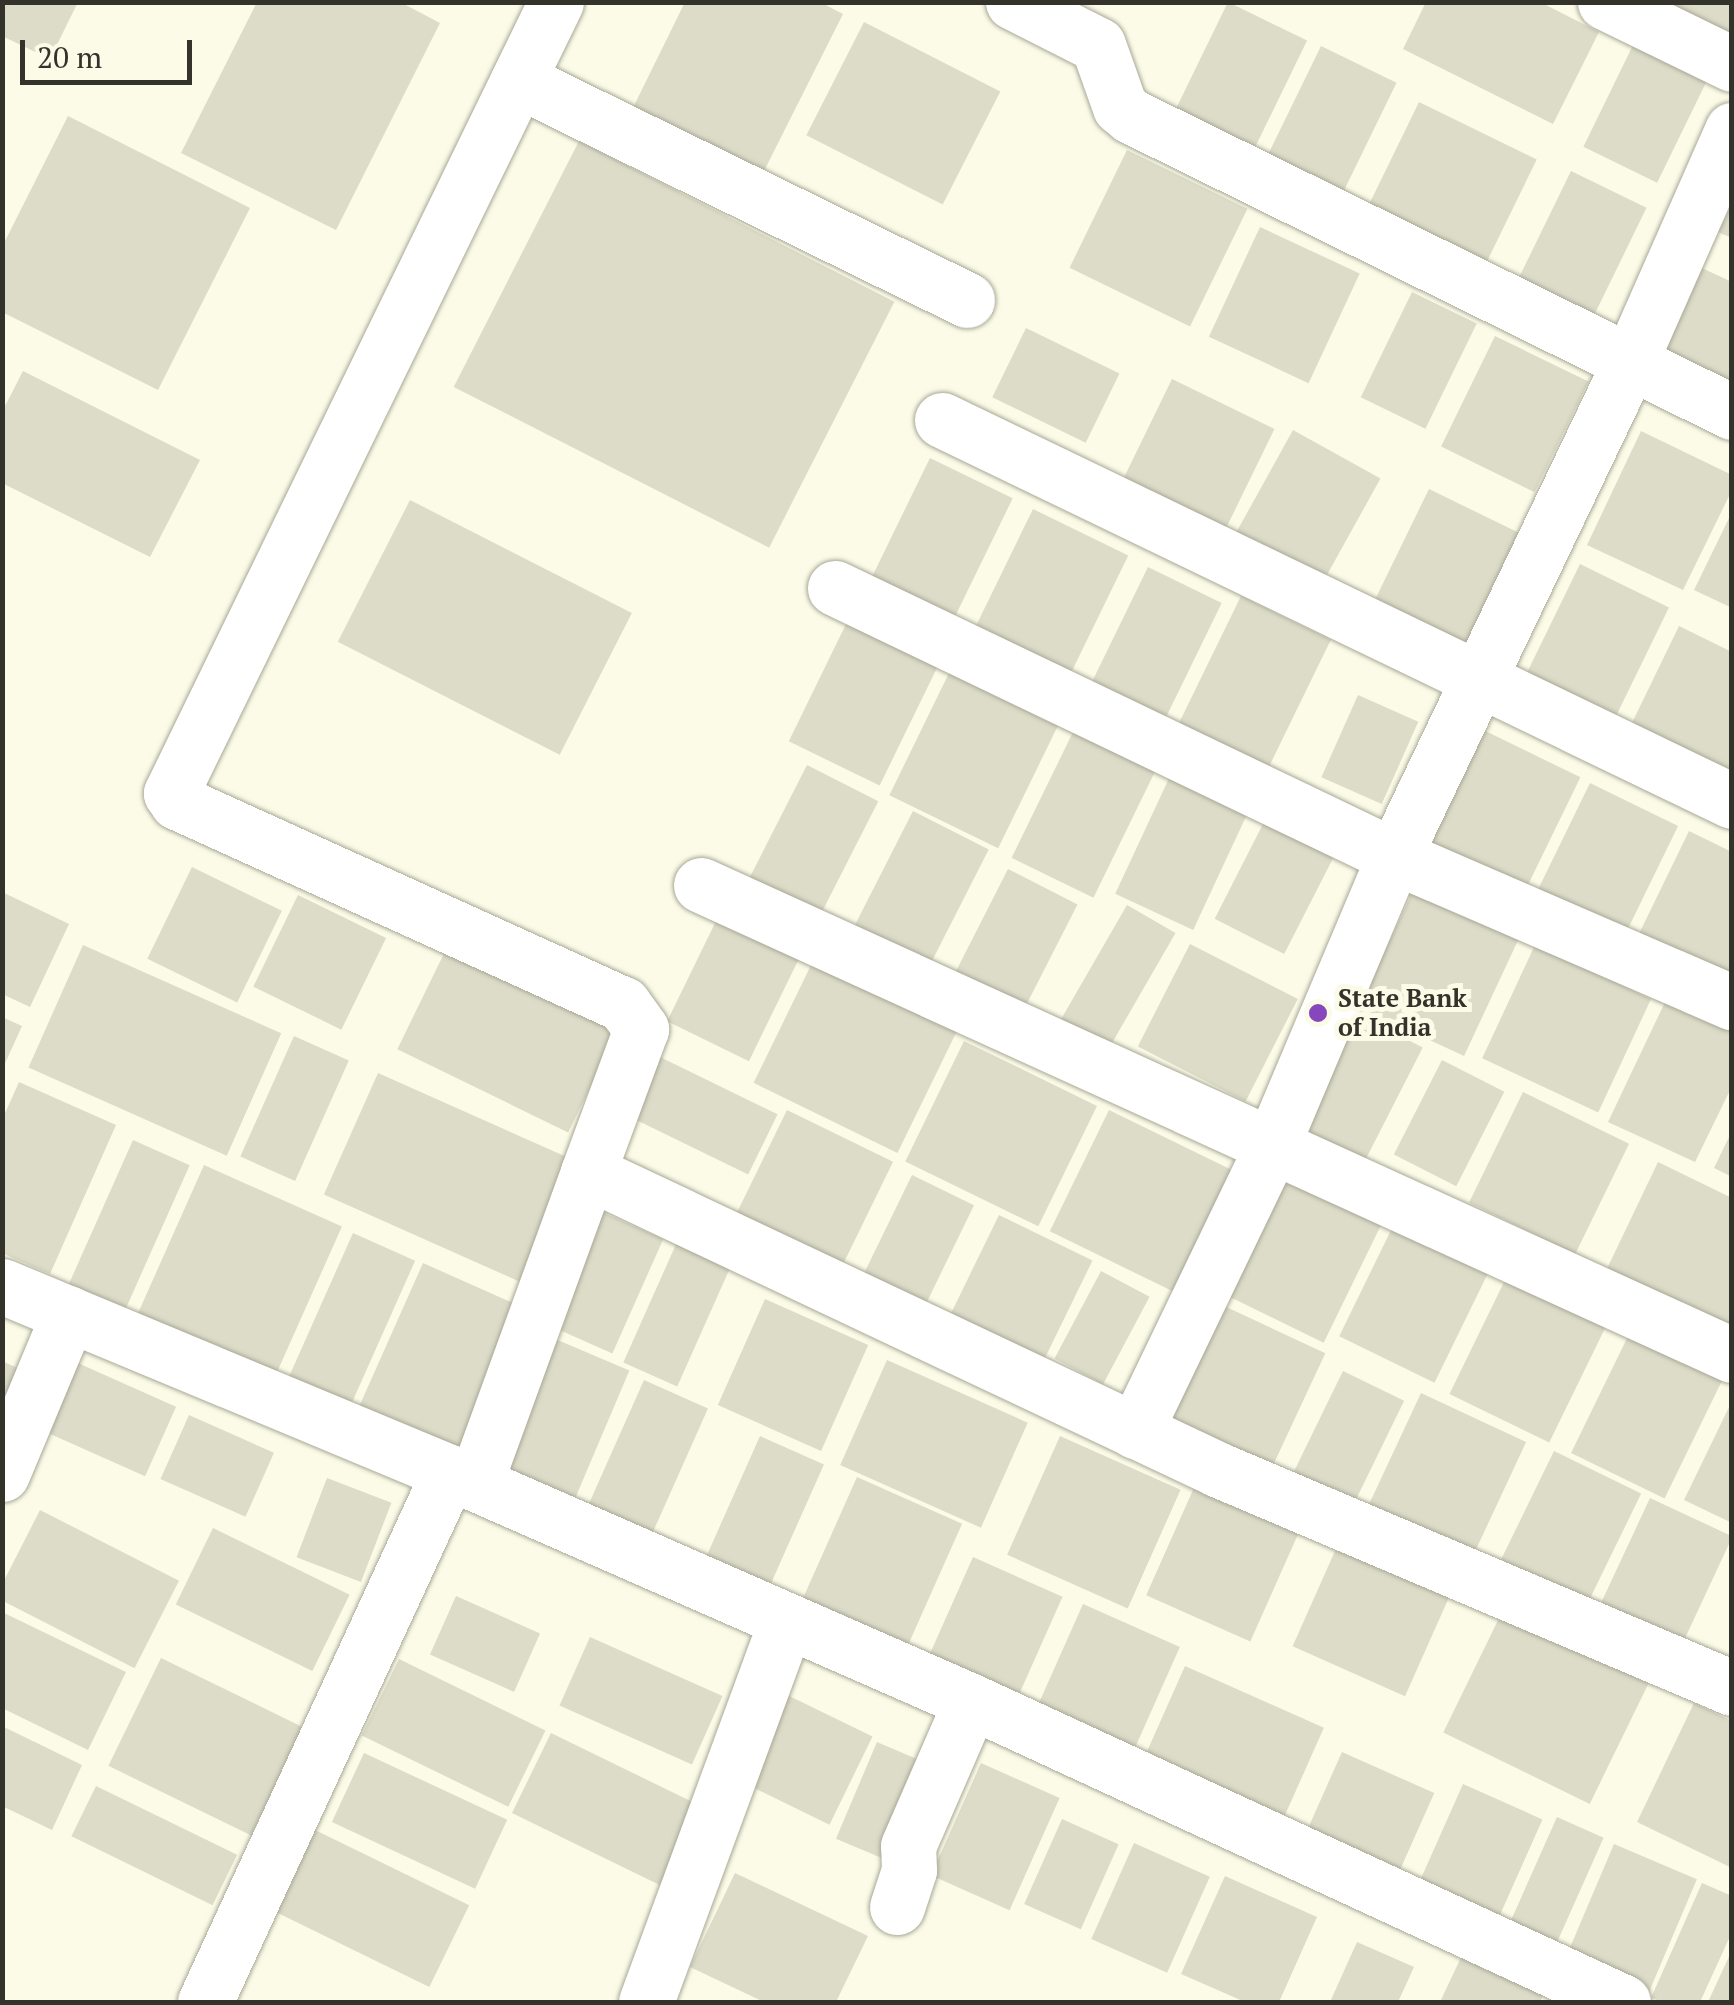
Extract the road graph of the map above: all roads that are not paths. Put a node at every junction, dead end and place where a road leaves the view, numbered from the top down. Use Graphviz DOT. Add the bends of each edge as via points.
graph roads {
  1 [pos="556,2"];
  2 [pos="1013,2"];
  3 [pos="1605,2"];
  4 [pos="1732,64"];
  5 [pos="518,80"];
  6 [pos="1732,130"];
  7 [pos="967,300"];
  8 [pos="1629,364"];
  9 [pos="1732,412"];
  10 [pos="942,420"];
  11 [pos="835,588"];
  12 [pos="1478,682"];
  13 [pos="1732,800"];
  14 [pos="1394,856"];
  15 [pos="701,886"];
  16 [pos="1732,1002"];
  17 [pos="1270,1150"];
  18 [pos="588,1172"];
  19 [pos="2,1286"];
  20 [pos="70,1313"];
  21 [pos="1732,1355"];
  22 [pos="1135,1431"];
  23 [pos="2,1474"];
  24 [pos="462,1478"];
  25 [pos="786,1621"];
  26 [pos="1732,1688"];
  27 [pos="972,1701"];
  28 [pos="896,1907"];
  29 [pos="206,2002"];
  30 [pos="646,2002"];
  31 [pos="1622,2002"];
  1 -- 5 [label="street"];
  2 -- 8 [label="street" via="1098,45 1120,107 1131,116"];
  3 -- 4 [label="street"];
  5 -- 7 [label="street"];
  5 -- 18 [label="street" via="170,793 623,1004 641,1028"];
  6 -- 8 [label="street"];
  8 -- 9 [label="street"];
  8 -- 12 [label="street"];
  10 -- 12 [label="street"];
  11 -- 14 [label="street"];
  12 -- 13 [label="street"];
  12 -- 14 [label="street"];
  14 -- 16 [label="street"];
  14 -- 17 [label="street"];
  15 -- 17 [label="street"];
  17 -- 21 [label="street"];
  17 -- 22 [label="street"];
  18 -- 22 [label="street"];
  18 -- 24 [label="street"];
  19 -- 20 [label="street"];
  20 -- 23 [label="street"];
  20 -- 24 [label="street"];
  22 -- 26 [label="street"];
  24 -- 25 [label="street"];
  24 -- 29 [label="street"];
  25 -- 27 [label="street"];
  25 -- 30 [label="street"];
  27 -- 28 [label="street" via="908,1846 910,1870"];
  27 -- 31 [label="street"];
}
